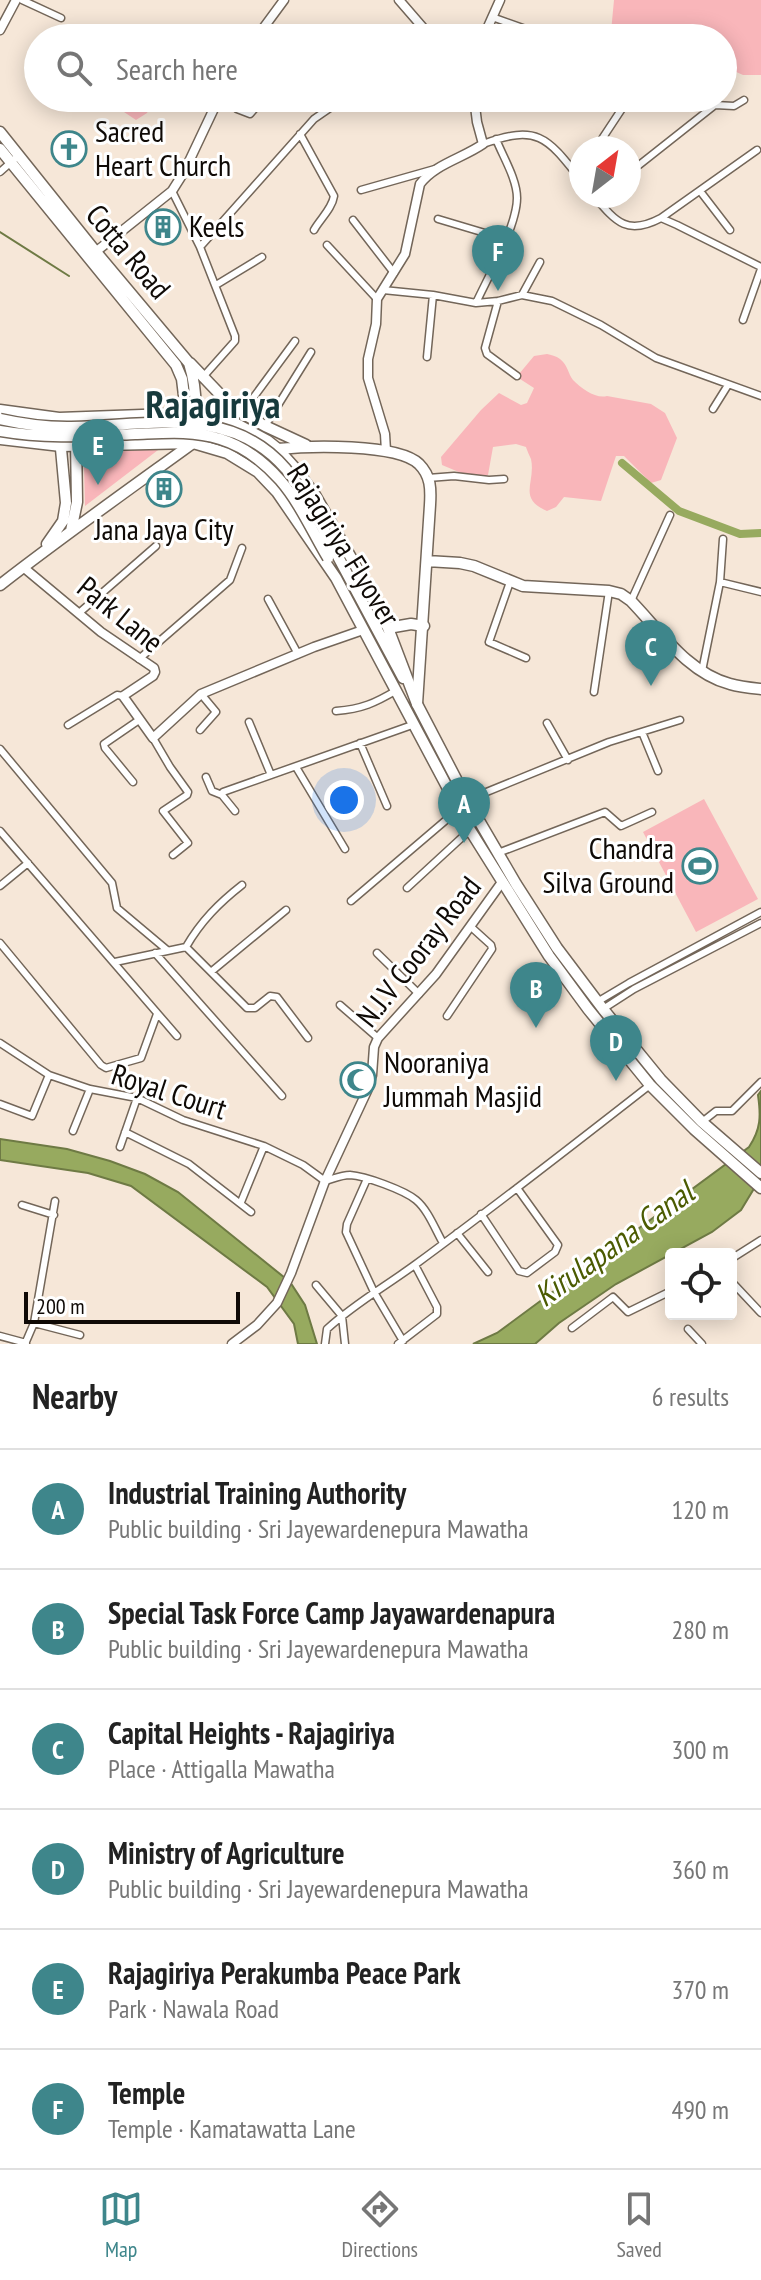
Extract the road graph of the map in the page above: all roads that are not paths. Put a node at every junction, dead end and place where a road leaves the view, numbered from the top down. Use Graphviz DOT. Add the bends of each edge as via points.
graph roads {
  1 [pos="16,0"];
  2 [pos="22,0"];
  3 [pos="284,0"];
  4 [pos="399,0"];
  5 [pos="500,0"];
  6 [pos="492,17"];
  7 [pos="61,18"];
  8 [pos="266,24"];
  9 [pos="420,24"];
  10 [pos="489,24"];
  11 [pos="512,24"];
  12 [pos="0,30"];
  13 [pos="744,100"];
  14 [pos="737,104"];
  15 [pos="212,112"];
  16 [pos="324,112"];
  17 [pos="476,112"];
  18 [pos="620,112"];
  19 [pos="706,112"];
  20 [pos="0,132"];
  21 [pos="300,134"];
  22 [pos="604,136"];
  23 [pos="496,139"];
  24 [pos="483,144"];
  25 [pos="0,149"];
  26 [pos="757,150"];
  27 [pos="14,160"];
  28 [pos="641,164"];
  29 [pos="569,166"];
  30 [pos="441,167"];
  31 [pos="0,172"];
  32 [pos="361,190"];
  33 [pos="172,191"];
  34 [pos="700,191"];
  35 [pos="606,208"];
  36 [pos="661,218"];
  37 [pos="438,219"];
  38 [pos="353,220"];
  39 [pos="314,230"];
  40 [pos="730,230"];
  41 [pos="505,239"];
  42 [pos="327,245"];
  43 [pos="200,247"];
  44 [pos="93,254"];
  45 [pos="262,257"];
  46 [pos="540,262"];
  47 [pos="761,268"];
  48 [pos="394,273"];
  49 [pos="216,285"];
  50 [pos="383,290"];
  51 [pos="433,295"];
  52 [pos="522,295"];
  53 [pos="377,299"];
  54 [pos="498,301"];
  55 [pos="476,303"];
  56 [pos="743,320"];
  57 [pos="295,341"];
  58 [pos="311,352"];
  59 [pos="427,357"];
  60 [pos="188,362"];
  61 [pos="177,368"];
  62 [pos="517,376"];
  63 [pos="203,377"];
  64 [pos="728,385"];
  65 [pos="761,396"];
  66 [pos="713,409"];
  67 [pos="237,410"];
  68 [pos="0,411"];
  69 [pos="191,413"];
  70 [pos="59,418"];
  71 [pos="74,418"];
  72 [pos="0,419"];
  73 [pos="265,426"];
  74 [pos="0,435"];
  75 [pos="268,441"];
  76 [pos="193,443"];
  77 [pos="76,445"];
  78 [pos="61,446"];
  79 [pos="308,446"];
  80 [pos="278,449"];
  81 [pos="386,451"];
  82 [pos="428,478"];
  83 [pos="504,479"];
  84 [pos="670,515"];
  85 [pos="71,532"];
  86 [pos="723,539"];
  87 [pos="156,546"];
  88 [pos="242,548"];
  89 [pos="44,549"];
  90 [pos="427,561"];
  91 [pos="23,567"];
  92 [pos="510,582"];
  93 [pos="720,582"];
  94 [pos="0,585"];
  95 [pos="609,591"];
  96 [pos="761,592"];
  97 [pos="268,599"];
  98 [pos="631,601"];
  99 [pos="79,613"];
  100 [pos="424,626"];
  101 [pos="388,628"];
  102 [pos="363,630"];
  103 [pos="422,651"];
  104 [pos="298,654"];
  105 [pos="401,657"];
  106 [pos="526,658"];
  107 [pos="139,659"];
  108 [pos="702,671"];
  109 [pos="761,689"];
  110 [pos="397,690"];
  111 [pos="594,692"];
  112 [pos="201,694"];
  113 [pos="123,696"];
  114 [pos="417,704"];
  115 [pos="336,711"];
  116 [pos="139,720"];
  117 [pos="680,720"];
  118 [pos="249,722"];
  119 [pos="547,723"];
  120 [pos="415,724"];
  121 [pos="68,725"];
  122 [pos="200,730"];
  123 [pos="642,732"];
  124 [pos="153,738"];
  125 [pos="360,743"];
  126 [pos="0,749"];
  127 [pos="568,760"];
  128 [pos="296,767"];
  129 [pos="658,771"];
  130 [pos="271,775"];
  131 [pos="206,777"];
  132 [pos="133,782"];
  133 [pos="222,795"];
  134 [pos="467,800"];
  135 [pos="387,806"];
  136 [pos="459,809"];
  137 [pos="235,811"];
  138 [pos="652,812"];
  139 [pos="470,830"];
  140 [pos="0,831"];
  141 [pos="345,849"];
  142 [pos="498,853"];
  143 [pos="173,855"];
  144 [pos="28,863"];
  145 [pos="502,882"];
  146 [pos="242,885"];
  147 [pos="0,886"];
  148 [pos="407,888"];
  149 [pos="351,901"];
  150 [pos="286,910"];
  151 [pos="761,912"];
  152 [pos="761,923"];
  153 [pos="470,926"];
  154 [pos="0,943"];
  155 [pos="186,947"];
  156 [pos="167,950"];
  157 [pos="155,953"];
  158 [pos="377,953"];
  159 [pos="115,962"];
  160 [pos="212,971"];
  161 [pos="419,994"];
  162 [pos="340,1005"];
  163 [pos="600,1006"];
  164 [pos="157,1014"];
  165 [pos="447,1016"];
  166 [pos="177,1036"];
  167 [pos="308,1038"];
  168 [pos="378,1038"];
  169 [pos="0,1043"];
  170 [pos="49,1075"];
  171 [pos="761,1082"];
  172 [pos="650,1085"];
  173 [pos="90,1089"];
  174 [pos="282,1096"];
  175 [pos="137,1098"];
  176 [pos="0,1104"];
  177 [pos="702,1122"];
  178 [pos="73,1131"];
  179 [pos="125,1132"];
  180 [pos="264,1146"];
  181 [pos="120,1147"];
  182 [pos="730,1154"];
  183 [pos="761,1173"];
  184 [pos="367,1179"];
  185 [pos="325,1181"];
  186 [pos="517,1188"];
  187 [pos="761,1188"];
  188 [pos="55,1201"];
  189 [pos="241,1202"];
  190 [pos="22,1205"];
  191 [pos="251,1212"];
  192 [pos="481,1214"];
  193 [pos="54,1215"];
  194 [pos="457,1233"];
  195 [pos="761,1240"];
  196 [pos="443,1243"];
  197 [pos="737,1255"];
  198 [pos="415,1265"];
  199 [pos="488,1272"];
  200 [pos="316,1285"];
  201 [pos="737,1287"];
  202 [pos="374,1292"];
  203 [pos="665,1294"];
  204 [pos="761,1313"];
  205 [pos="342,1316"];
  206 [pos="34,1323"];
  207 [pos="572,1328"];
  208 [pos="688,1329"];
  209 [pos="80,1335"];
  210 [pos="0,1336"];
  211 [pos="400,1342"];
  212 [pos="25,1344"];
  213 [pos="233,1344"];
  214 [pos="325,1344"];
  215 [pos="345,1344"];
  216 [pos="702,1344"];
  1 -- 12 [label="street"];
  2 -- 7 [label="street"];
  3 -- 8 [label="street"];
  4 -- 9 [label="street"];
  5 -- 6 [label="street"];
  6 -- 10 [label="street"];
  6 -- 11 [label="street"];
  13 -- 14 [label="street"];
  15 -- 33 [label="street"];
  16 -- 21 [label="street"];
  17 -- 24 [label="street"];
  18 -- 22 [label="street"];
  19 -- 28 [label="street"];
  20 -- 27 [label="main road, Cotta Road"];
  21 -- 39 [label="street" via="334,196"];
  21 -- 43 [label="street"];
  23 -- 24 [label="street"];
  23 -- 29 [label="street" via="538,135"];
  23 -- 41 [label="street" via="517,200"];
  24 -- 30 [label="street"];
  25 -- 27 [label="main road, Cotta Road"];
  26 -- 34 [label="street"];
  27 -- 31 [label="street"];
  27 -- 44 [label="main road, Cotta Road"];
  30 -- 32 [label="street"];
  30 -- 48 [label="street" via="420,184 410,237"];
  33 -- 43 [label="street"];
  33 -- 44 [label="street"];
  34 -- 36 [label="street"];
  34 -- 40 [label="street"];
  35 -- 36 [label="street" via="631,228"];
  36 -- 47 [label="street"];
  37 -- 41 [label="street"];
  38 -- 48 [label="street"];
  41 -- 55 [label="street"];
  42 -- 53 [label="street"];
  43 -- 49 [label="street"];
  44 -- 60 [label="main road, Cotta Road"];
  44 -- 61 [label="main road, Cotta Road"];
  45 -- 49 [label="street"];
  46 -- 52 [label="street"];
  47 -- 56 [label="street"];
  48 -- 50 [label="street"];
  49 -- 63 [label="street" via="235,341"];
  50 -- 51 [label="street"];
  50 -- 53 [label="street"];
  51 -- 55 [label="street"];
  51 -- 59 [label="street"];
  52 -- 54 [label="street"];
  52 -- 64 [label="street" via="552,301 656,358"];
  53 -- 81 [label="street" via="368,378"];
  54 -- 55 [label="street"];
  54 -- 62 [label="street" via="485,348"];
  57 -- 67 [label="street"];
  58 -- 73 [label="street"];
  60 -- 61 [label="main road"];
  60 -- 63 [label="main road"];
  60 -- 69 [label="main road, Cotta Road" via="193,376"];
  61 -- 69 [label="main road, Cotta Road"];
  63 -- 67 [label="main road"];
  64 -- 65 [label="street"];
  64 -- 66 [label="street"];
  67 -- 73 [label="main road"];
  67 -- 75 [label="main road"];
  68 -- 70 [label="main road"];
  68 -- 74 [label="main road" via="22,427 17,434"];
  69 -- 71 [label="main road"];
  69 -- 75 [label="main road" via="233,422"];
  69 -- 76 [label="main road"];
  70 -- 71 [label="main road"];
  70 -- 78 [label="main road"];
  71 -- 77 [label="main road"];
  72 -- 114 [label="main road, Rajagiriya Flyover, bridge" via="66,427 191,422 223,429 260,447 302,491"];
  73 -- 79 [label="main road"];
  74 -- 78 [label="main road"];
  74 -- 120 [label="main road, Rajagiriya Flyover, bridge" via="187,433 222,439 259,460 286,487 304,517 382,653"];
  75 -- 80 [label="main road"];
  76 -- 77 [label="main road"];
  76 -- 85 [label="main road"];
  76 -- 102 [label="main road" via="227,453 258,472 277,492 336,578"];
  77 -- 78 [label="main road"];
  77 -- 85 [label="main road" via="77,502"];
  78 -- 89 [label="main road" via="65,512"];
  79 -- 80 [label="main road"];
  79 -- 81 [label="main road"];
  80 -- 101 [label="main road" via="315,495"];
  81 -- 82 [label="main road" via="409,457"];
  82 -- 83 [label="street"];
  82 -- 90 [label="main road"];
  84 -- 98 [label="street"];
  85 -- 89 [label="main road"];
  86 -- 93 [label="street"];
  87 -- 99 [label="street"];
  88 -- 107 [label="street" via="230,580"];
  89 -- 91 [label="main road"];
  90 -- 92 [label="main road" via="474,566"];
  90 -- 100 [label="main road"];
  91 -- 94 [label="main road"];
  91 -- 99 [label="street, Park Lane"];
  92 -- 95 [label="main road"];
  92 -- 106 [label="street" via="489,642"];
  93 -- 96 [label="street"];
  93 -- 108 [label="street"];
  95 -- 98 [label="main road"];
  95 -- 111 [label="street"];
  97 -- 104 [label="street"];
  98 -- 108 [label="main road"];
  99 -- 107 [label="street, Park Lane"];
  100 -- 101 [label="main road"];
  100 -- 103 [label="main road"];
  101 -- 105 [label="main road"];
  102 -- 104 [label="street"];
  102 -- 110 [label="main road"];
  103 -- 105 [label="main road" via="411,662"];
  103 -- 114 [label="main road"];
  104 -- 112 [label="street"];
  105 -- 114 [label="main road"];
  107 -- 113 [label="street, Park Lane" via="155,672"];
  108 -- 109 [label="main road" via="729,684"];
  110 -- 115 [label="street" via="360,709"];
  110 -- 120 [label="main road"];
  112 -- 122 [label="street" via="216,712"];
  112 -- 124 [label="street"];
  113 -- 116 [label="street, Park Lane"];
  113 -- 121 [label="street"];
  114 -- 134 [label="main road"];
  116 -- 124 [label="street, Park Lane"];
  116 -- 132 [label="street" via="104,744"];
  117 -- 123 [label="street"];
  118 -- 130 [label="street"];
  119 -- 127 [label="street"];
  120 -- 125 [label="street"];
  120 -- 136 [label="main road"];
  123 -- 127 [label="street"];
  123 -- 129 [label="street"];
  124 -- 143 [label="street, Park Lane" via="188,792 163,811 188,843"];
  125 -- 128 [label="street"];
  125 -- 135 [label="street"];
  126 -- 156 [label="street" via="112,883 117,908"];
  127 -- 134 [label="street"];
  128 -- 130 [label="street"];
  128 -- 141 [label="street"];
  130 -- 133 [label="street"];
  131 -- 133 [label="street" via="212,791"];
  133 -- 137 [label="street"];
  134 -- 142 [label="main road"];
  136 -- 139 [label="main road"];
  136 -- 149 [label="street"];
  138 -- 142 [label="street" via="621,826 605,812"];
  139 -- 145 [label="main road"];
  139 -- 148 [label="street"];
  140 -- 144 [label="street"];
  142 -- 163 [label="main road"];
  144 -- 147 [label="street"];
  144 -- 159 [label="street"];
  145 -- 153 [label="street, N.J.V Cooray Road"];
  145 -- 172 [label="main road" via="549,956"];
  146 -- 155 [label="street" via="216,906"];
  150 -- 160 [label="street"];
  151 -- 163 [label="street" via="629,983"];
  152 -- 163 [label="street"];
  153 -- 161 [label="street, N.J.V Cooray Road"];
  153 -- 165 [label="street" via="492,949"];
  154 -- 164 [label="street" via="106,1068 141,1058"];
  155 -- 156 [label="street"];
  155 -- 160 [label="street"];
  156 -- 157 [label="street"];
  157 -- 159 [label="street"];
  157 -- 174 [label="street"];
  158 -- 161 [label="street"];
  159 -- 164 [label="street"];
  160 -- 167 [label="street" via="247,1008 277,997"];
  161 -- 168 [label="street, N.J.V Cooray Road"];
  162 -- 168 [label="street"];
  163 -- 177 [label="main road"];
  164 -- 166 [label="street"];
  168 -- 185 [label="street, N.J.V Cooray Road" via="367,1091"];
  169 -- 170 [label="street, Royal Court"];
  170 -- 173 [label="street, Royal Court"];
  170 -- 176 [label="street" via="32,1116"];
  171 -- 177 [label="street" via="732,1111 716,1111"];
  172 -- 182 [label="main road"];
  172 -- 186 [label="street"];
  173 -- 175 [label="street, Royal Court"];
  173 -- 178 [label="street"];
  175 -- 179 [label="street"];
  175 -- 180 [label="street, Royal Court" via="183,1120"];
  177 -- 182 [label="main road"];
  179 -- 181 [label="street"];
  179 -- 189 [label="street" via="189,1164"];
  180 -- 185 [label="street, Royal Court"];
  180 -- 189 [label="street"];
  182 -- 183 [label="main road"];
  182 -- 187 [label="main road"];
  184 -- 185 [label="street" via="349,1175"];
  184 -- 196 [label="street" via="416,1200"];
  184 -- 202 [label="street" via="346,1232"];
  185 -- 213 [label="street, N.J.V Cooray Road" via="277,1303"];
  186 -- 192 [label="street"];
  186 -- 192 [label="street" via="558,1245 527,1273 519,1271"];
  188 -- 193 [label="street"];
  189 -- 191 [label="street"];
  190 -- 193 [label="street"];
  192 -- 194 [label="street"];
  193 -- 206 [label="street"];
  194 -- 196 [label="street"];
  194 -- 199 [label="street"];
  195 -- 197 [label="street"];
  196 -- 198 [label="street"];
  198 -- 202 [label="street"];
  198 -- 211 [label="street" via="437,1314"];
  200 -- 205 [label="street"];
  201 -- 204 [label="street"];
  202 -- 205 [label="street"];
  202 -- 211 [label="street"];
  203 -- 207 [label="street" via="625,1311 613,1297"];
  205 -- 214 [label="street" via="327,1329"];
  205 -- 215 [label="street"];
  206 -- 209 [label="street"];
  206 -- 212 [label="street"];
  208 -- 216 [label="street"];
  210 -- 212 [label="street"];
}
